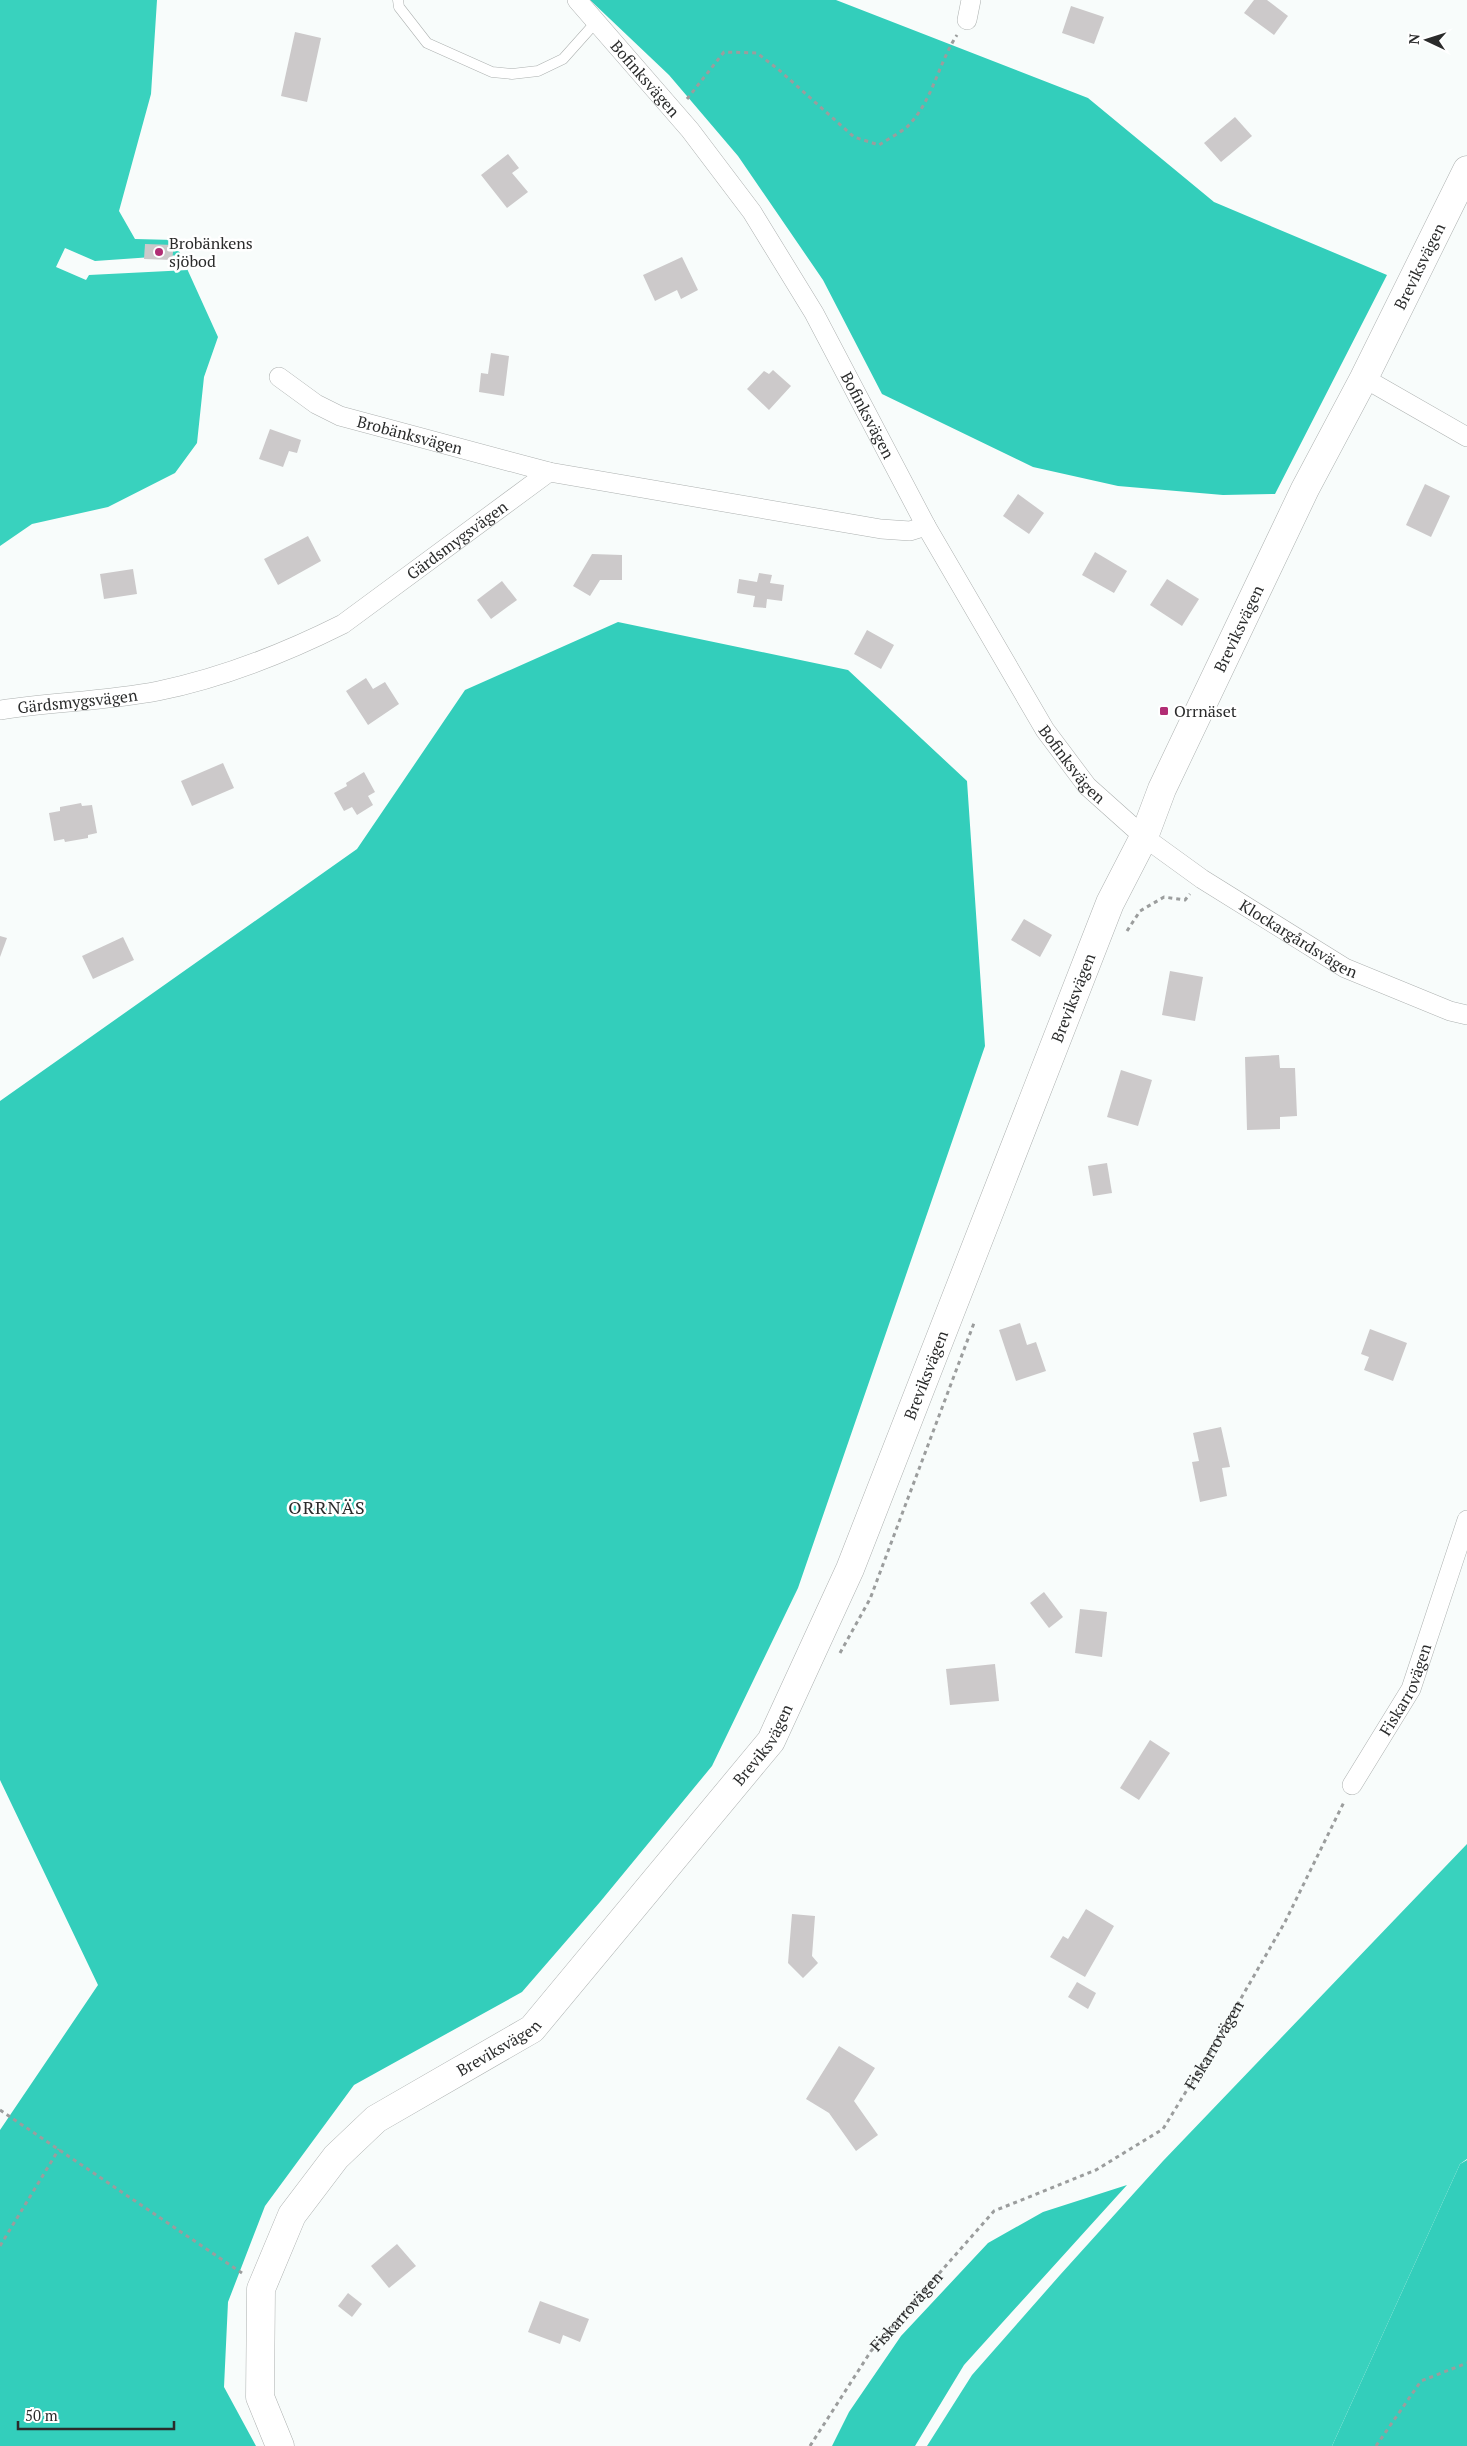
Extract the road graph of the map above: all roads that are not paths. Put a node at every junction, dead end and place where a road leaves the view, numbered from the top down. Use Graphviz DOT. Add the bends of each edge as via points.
graph roads {
  1 [pos="398,0"];
  2 [pos="577,0"];
  3 [pos="971,0"];
  4 [pos="967,20"];
  5 [pos="596,22"];
  6 [pos="1467,170"];
  7 [pos="279,377"];
  8 [pos="1364,378"];
  9 [pos="1467,437"];
  10 [pos="549,472"];
  11 [pos="926,526"];
  12 [pos="0,710"];
  13 [pos="1144,836"];
  14 [pos="1467,1015"];
  15 [pos="1467,1520"];
  16 [pos="1352,1785"];
  17 [pos="280,2446"];
  1 -- 5 [label="lane" via="399,7 427,43 492,72 538,71 563,59"];
  2 -- 5 [label="street, Bofinksvägen"];
  3 -- 4 [label="street"];
  5 -- 11 [label="street, Bofinksvägen" via="722,171 786,266"];
  6 -- 8 [label="main road, Breviksvägen"];
  7 -- 10 [label="street, Brobänksvägen" via="316,404 340,416"];
  8 -- 9 [label="street"];
  8 -- 13 [label="main road, Breviksvägen" via="1300,498 1162,789"];
  10 -- 11 [label="street" via="881,529 910,530"];
  10 -- 12 [label="street, Gärdsmygsvägen" via="343,624 309,641 205,680 116,697"];
  11 -- 13 [label="street, Bofinksvägen" via="1045,730 1087,786"];
  13 -- 14 [label="street, Klockargårdsvägen" via="1202,879 1344,968"];
  13 -- 17 [label="main road, Breviksvägen" via="1110,903 850,1569 771,1741 532,2029 376,2119 336,2157 292,2215 261,2289 260,2397"];
  15 -- 16 [label="street, Fiskarrovägen" via="1411,1689"];
}
